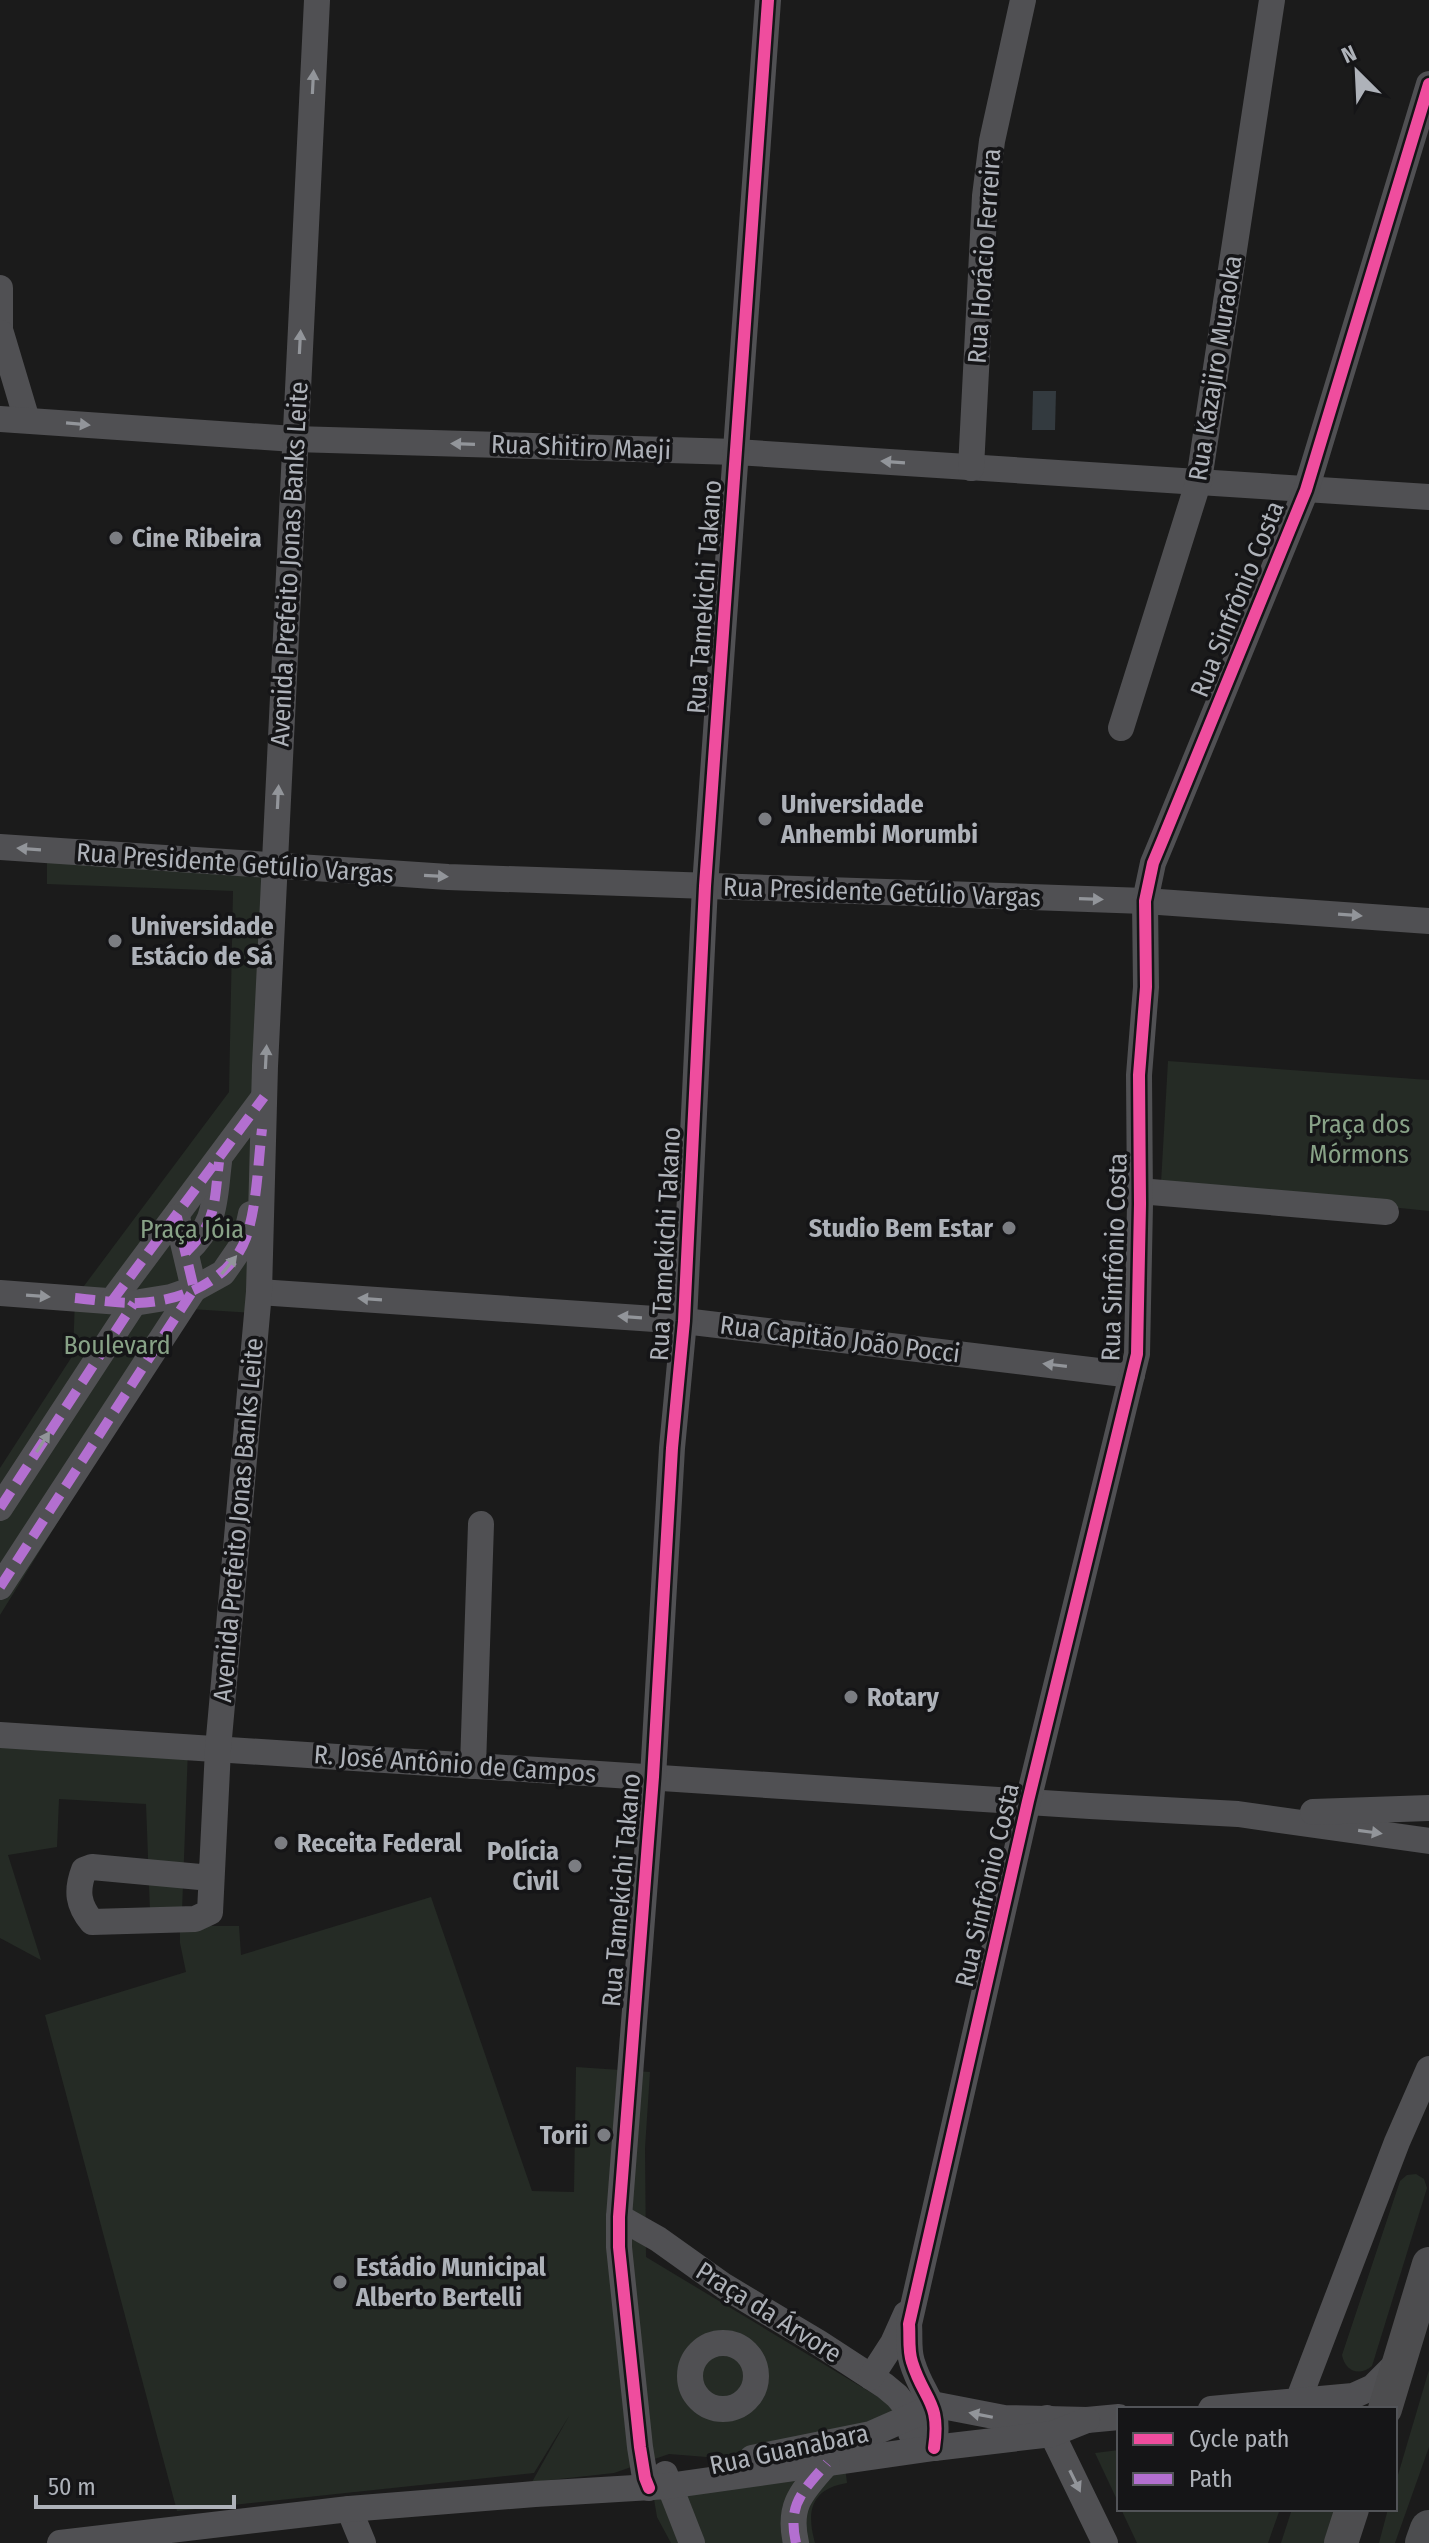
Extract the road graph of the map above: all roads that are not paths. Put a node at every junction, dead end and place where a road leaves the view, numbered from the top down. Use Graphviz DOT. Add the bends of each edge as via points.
graph roads {
  1 [pos="317,0"];
  2 [pos="768,0"];
  3 [pos="1023,0"];
  4 [pos="1272,0"];
  5 [pos="1429,84"];
  6 [pos="0,288"];
  7 [pos="0,334"];
  8 [pos="0,419"];
  9 [pos="27,420"];
  10 [pos="294,439"];
  11 [pos="736,452"];
  12 [pos="971,468"];
  13 [pos="1199,480"];
  14 [pos="1306,490"];
  15 [pos="1429,497"];
  16 [pos="1121,728"];
  17 [pos="0,847"];
  18 [pos="274,866"];
  19 [pos="705,886"];
  20 [pos="1145,901"];
  21 [pos="1429,921"];
  22 [pos="264,1097"];
  23 [pos="262,1129"];
  24 [pos="219,1158"];
  25 [pos="1139,1191"];
  26 [pos="1386,1212"];
  27 [pos="177,1217"];
  28 [pos="186,1252"];
  29 [pos="194,1289"];
  30 [pos="259,1292"];
  31 [pos="0,1293"];
  32 [pos="123,1302"];
  33 [pos="684,1321"];
  34 [pos="1132,1375"];
  35 [pos="0,1508"];
  36 [pos="481,1524"];
  37 [pos="0,1587"];
  38 [pos="0,1735"];
  39 [pos="218,1749"];
  40 [pos="473,1766"];
  41 [pos="653,1777"];
  42 [pos="1028,1801"];
  43 [pos="1429,1808"];
  44 [pos="1238,1814"];
  45 [pos="1429,1841"];
  46 [pos="211,1878"];
  47 [pos="1427,2080"];
  48 [pos="619,2217"];
  49 [pos="1429,2264"];
  50 [pos="917,2289"];
  51 [pos="1402,2358"];
  52 [pos="871,2377"];
  53 [pos="1298,2401"];
  54 [pos="933,2406"];
  55 [pos="1233,2407"];
  56 [pos="1386,2407"];
  57 [pos="909,2417"];
  58 [pos="1117,2417"];
  59 [pos="1050,2426"];
  60 [pos="924,2450"];
  61 [pos="827,2463"];
  62 [pos="657,2482"];
  63 [pos="349,2509"];
  64 [pos="1351,2511"];
  65 [pos="1429,2529"];
  66 [pos="115,2540"];
  67 [pos="60,2543"];
  68 [pos="363,2543"];
  69 [pos="692,2543"];
  70 [pos="796,2543"];
  71 [pos="1105,2543"];
  72 [pos="1341,2543"];
  73 [pos="1424,2543"];
  10 -- 1 [label="street, Avenida Prefeito Jonas Banks Leite, one-way"];
  2 -- 11 [label="street, Rua Tamekichi Takano"];
  3 -- 12 [label="street, Rua Horácio Ferreira" via="985,196"];
  4 -- 13 [label="street, Rua Kazajiro Muraoka"];
  5 -- 14 [label="street, Rua Sinfrônio Costa"];
  6 -- 7 [label="street"];
  7 -- 9 [label="street"];
  8 -- 9 [label="street, Rua Shitiro Maeji"];
  9 -- 10 [label="street, Rua Shitiro Maeji, one-way"];
  11 -- 10 [label="street, Rua Shitiro Maeji, one-way"];
  18 -- 10 [label="street, Avenida Prefeito Jonas Banks Leite, one-way"];
  12 -- 11 [label="street, Rua Shitiro Maeji, one-way"];
  11 -- 19 [label="street, Rua Tamekichi Takano"];
  12 -- 13 [label="street, Rua Shitiro Maeji"];
  13 -- 14 [label="street, Rua Shitiro Maeji"];
  13 -- 16 [label="street, Rua Kazajiro Muraoka"];
  14 -- 15 [label="street, Rua Shitiro Maeji"];
  14 -- 20 [label="street, Rua Sinfrônio Costa" via="1158,851"];
  18 -- 17 [label="street, Rua Presidente Getúlio Vargas, one-way"];
  18 -- 19 [label="street, Rua Presidente Getúlio Vargas, one-way"];
  22 -- 18 [label="street, Avenida Prefeito Jonas Banks Leite, one-way"];
  19 -- 20 [label="street, Rua Presidente Getúlio Vargas, one-way"];
  19 -- 33 [label="street, Rua Tamekichi Takano"];
  20 -- 21 [label="street, Rua Presidente Getúlio Vargas, one-way"];
  20 -- 25 [label="street, Rua Sinfrônio Costa"];
  22 -- 23 [label="street, Avenida Prefeito Jonas Banks Leite"];
  22 -- 24 [label="street"];
  29 -- 23 [label="street, Avenida Prefeito Jonas Banks Leite, one-way" via="223,1273 245,1241"];
  23 -- 30 [label="street, Avenida Prefeito Jonas Banks Leite"];
  24 -- 27 [label="street"];
  24 -- 28 [label="street" via="209,1223"];
  25 -- 26 [label="street"];
  25 -- 34 [label="street, Rua Sinfrônio Costa" via="1138,1333"];
  27 -- 28 [label="street"];
  27 -- 32 [label="street"];
  28 -- 29 [label="street"];
  29 -- 32 [label="street, Avenida Prefeito Jonas Banks Leite"];
  29 -- 37 [label="street"];
  33 -- 30 [label="street, Rua Capitão João Pocci, one-way"];
  30 -- 39 [label="street, Avenida Prefeito Jonas Banks Leite"];
  31 -- 32 [label="street, one-way"];
  35 -- 32 [label="street, one-way"];
  34 -- 33 [label="street, Rua Capitão João Pocci, one-way"];
  33 -- 41 [label="street, Rua Tamekichi Takano"];
  34 -- 42 [label="street, Rua Sinfrônio Costa"];
  36 -- 40 [label="street"];
  38 -- 39 [label="street, R. José Antônio de Campos"];
  39 -- 40 [label="street, R. José Antônio de Campos"];
  39 -- 46 [label="street, Avenida Prefeito Jonas Banks Leite"];
  40 -- 41 [label="street, R. José Antônio de Campos"];
  41 -- 42 [label="street, R. José Antônio de Campos"];
  41 -- 48 [label="street, Rua Tamekichi Takano"];
  42 -- 44 [label="street, R. José Antônio de Campos"];
  42 -- 50 [label="street, Rua Sinfrônio Costa"];
  43 -- 44 [label="street"];
  44 -- 45 [label="street, one-way"];
  46 -- 46 [label="street, Avenida Prefeito Jonas Banks Leite" via="210,1912 195,1919 92,1922 82,1910 77,1887 84,1870 92,1867"];
  47 -- 53 [label="street" via="1397,2142"];
  48 -- 52 [label="street, Praça da Árvore"];
  48 -- 62 [label="street, Rua Tamekichi Takano" via="619,2247"];
  49 -- 51 [label="main road"];
  50 -- 52 [label="street, Rua Sinfrônio Costa"];
  50 -- 54 [label="street, Rua Sinfrônio Costa" via="909,2324 910,2357"];
  51 -- 53 [label="street" via="1361,2393"];
  51 -- 56 [label="main road"];
  52 -- 57 [label="street, Praça da Árvore" via="897,2396"];
  53 -- 55 [label="street"];
  54 -- 57 [label="street, Rua Guanabara"];
  59 -- 54 [label="street, Rua Guanabara, one-way"];
  54 -- 60 [label="street, Rua Sinfrônio Costa" via="937,2431"];
  57 -- 60 [label="street"];
  57 -- 62 [label="street, Rua Guanabara" via="871,2434"];
  58 -- 59 [label="street, Rua Guanabara"];
  59 -- 60 [label="street, Rua Guanabara"];
  59 -- 71 [label="street, one-way"];
  60 -- 61 [label="street, Rua Guanabara"];
  61 -- 62 [label="street, Rua Guanabara"];
  61 -- 70 [label="street" via="802,2490 794,2508"];
  62 -- 63 [label="street, Rua Guanabara"];
  62 -- 69 [label="street, Rua Tamekichi Takano"];
  63 -- 66 [label="street, Rua Guanabara"];
  63 -- 68 [label="street"];
  64 -- 72 [label="main road"];
  65 -- 73 [label="highway"];
  66 -- 67 [label="street, Rua Guanabara"];
}
